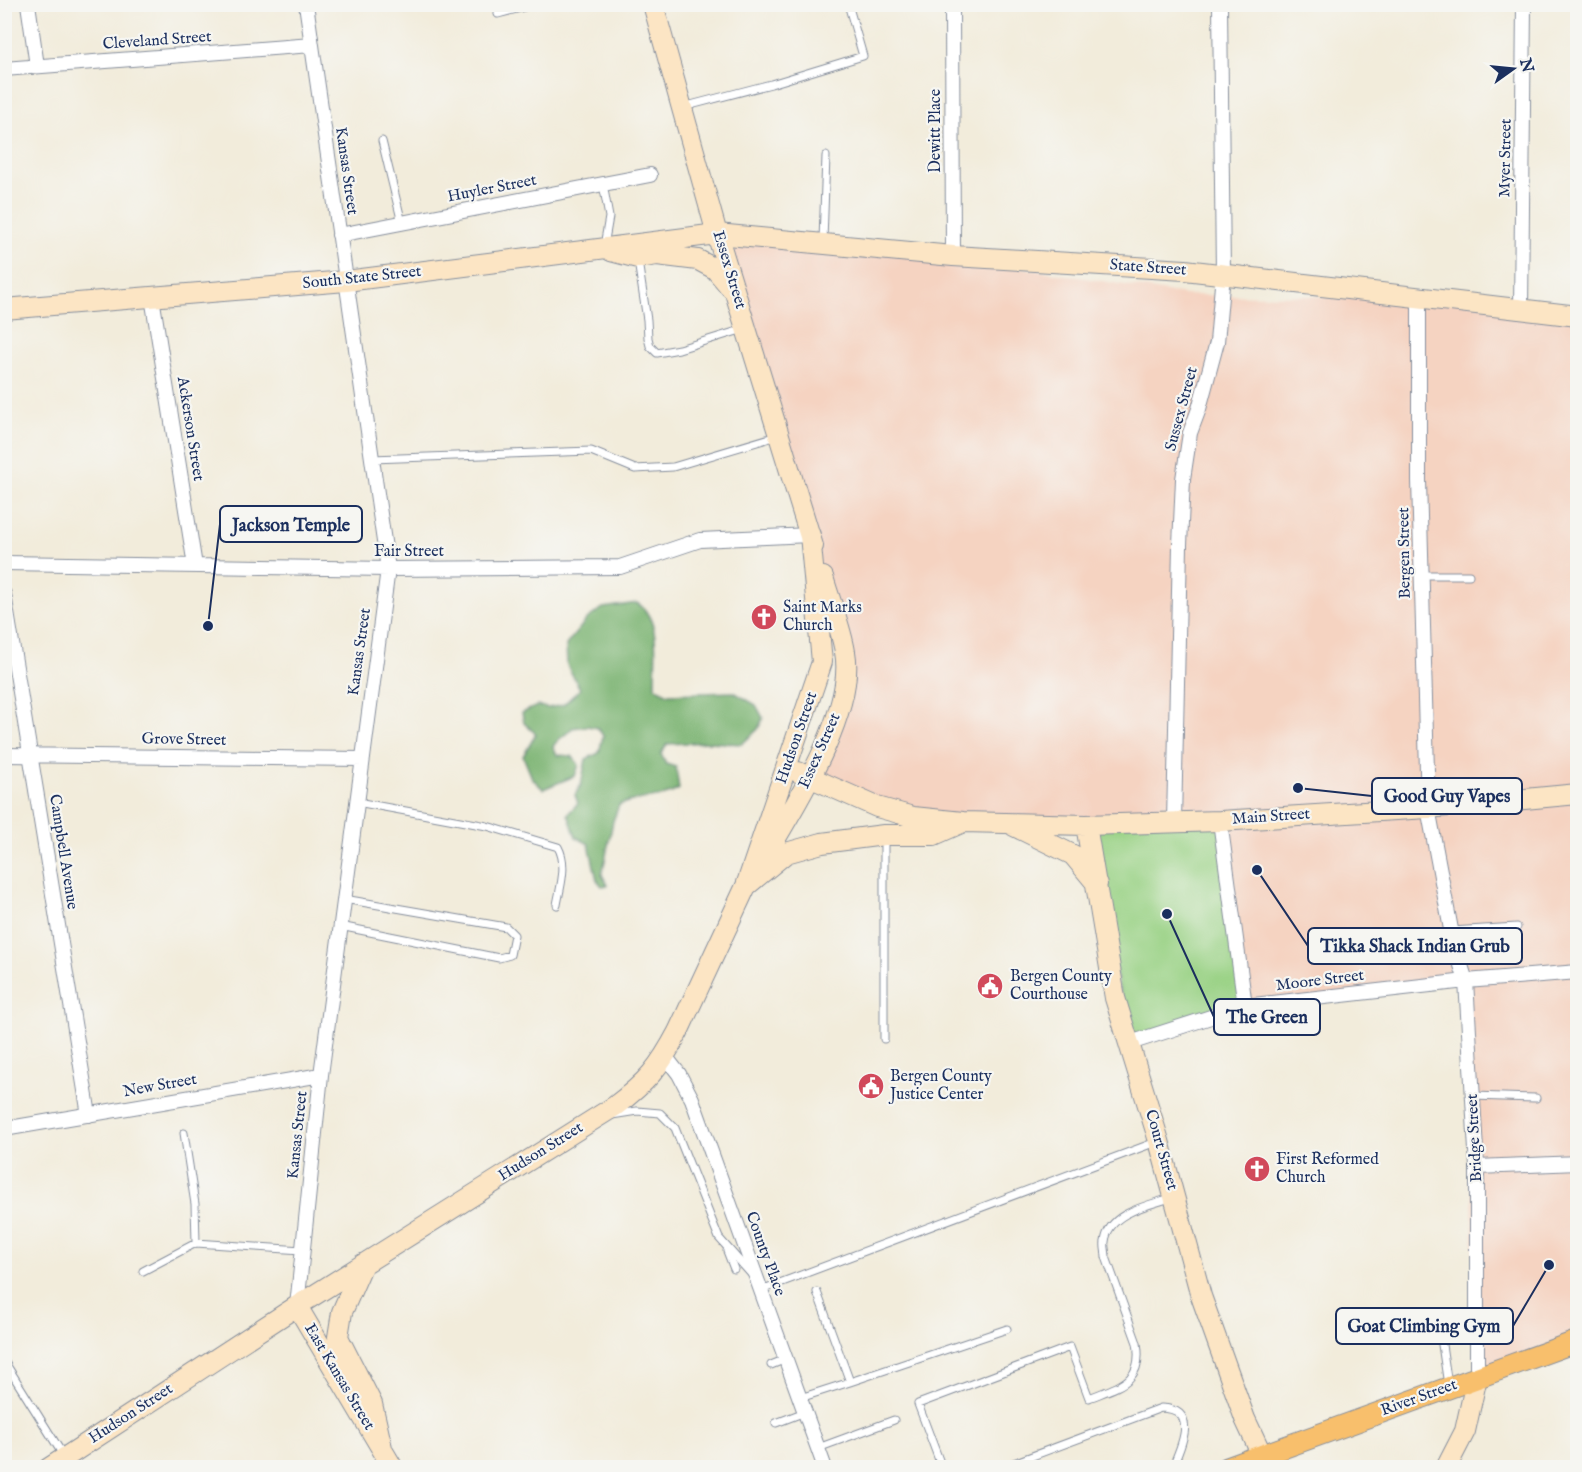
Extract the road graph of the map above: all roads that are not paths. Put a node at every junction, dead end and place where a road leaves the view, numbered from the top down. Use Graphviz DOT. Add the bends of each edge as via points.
graph roads {
  1 [pos="28,4"];
  2 [pos="306,4"];
  3 [pos="536,4"];
  4 [pos="653,4"];
  5 [pos="848,4"];
  6 [pos="952,4"];
  7 [pos="1220,4"];
  8 [pos="1524,4"];
  9 [pos="498,14"];
  10 [pos="312,45"];
  11 [pos="37,66"];
  12 [pos="4,69"];
  13 [pos="682,107"];
  14 [pos="382,141"];
  15 [pos="826,156"];
  16 [pos="650,175"];
  17 [pos="603,184"];
  18 [pos="402,223"];
  19 [pos="717,234"];
  20 [pos="339,235"];
  21 [pos="823,244"];
  22 [pos="603,248"];
  23 [pos="953,256"];
  24 [pos="638,258"];
  25 [pos="1222,274"];
  26 [pos="346,281"];
  27 [pos="735,293"];
  28 [pos="152,297"];
  29 [pos="1419,297"];
  30 [pos="4,309"];
  31 [pos="1521,311"];
  32 [pos="1578,316"];
  33 [pos="746,328"];
  34 [pos="779,435"];
  35 [pos="372,459"];
  36 [pos="810,535"];
  37 [pos="4,563"];
  38 [pos="195,566"];
  39 [pos="388,570"];
  40 [pos="1422,575"];
  41 [pos="1469,575"];
  42 [pos="4,594"];
  43 [pos="822,662"];
  44 [pos="4,755"];
  45 [pos="31,755"];
  46 [pos="363,759"];
  47 [pos="787,768"];
  48 [pos="809,777"];
  49 [pos="1578,794"];
  50 [pos="357,801"];
  51 [pos="1428,808"];
  52 [pos="1220,820"];
  53 [pos="963,822"];
  54 [pos="1006,822"];
  55 [pos="1174,822"];
  56 [pos="1086,825"];
  57 [pos="884,835"];
  58 [pos="1097,884"];
  59 [pos="746,886"];
  60 [pos="344,898"];
  61 [pos="557,905"];
  62 [pos="340,926"];
  63 [pos="1517,927"];
  64 [pos="1451,931"];
  65 [pos="1578,972"];
  66 [pos="1466,981"];
  67 [pos="1245,1006"];
  68 [pos="884,1039"];
  69 [pos="1130,1043"];
  70 [pos="665,1056"];
  71 [pos="321,1075"];
  72 [pos="1473,1096"];
  73 [pos="1536,1098"];
  74 [pos="89,1115"];
  75 [pos="4,1129"];
  76 [pos="184,1133"];
  77 [pos="566,1137"];
  78 [pos="1159,1141"];
  79 [pos="1578,1163"];
  80 [pos="1477,1167"];
  81 [pos="1175,1197"];
  82 [pos="196,1243"];
  83 [pos="725,1245"];
  84 [pos="302,1250"];
  85 [pos="364,1264"];
  86 [pos="734,1269"];
  87 [pos="143,1271"];
  88 [pos="759,1286"];
  89 [pos="817,1292"];
  90 [pos="297,1306"];
  91 [pos="1438,1318"];
  92 [pos="1007,1329"];
  93 [pos="1578,1341"];
  94 [pos="786,1359"];
  95 [pos="4,1361"];
  96 [pos="771,1365"];
  97 [pos="1477,1377"];
  98 [pos="850,1382"];
  99 [pos="1448,1388"];
  100 [pos="802,1405"];
  101 [pos="894,1420"];
  102 [pos="776,1423"];
  103 [pos="382,1448"];
  104 [pos="818,1448"];
  105 [pos="1264,1461"];
  106 [pos="57,1462"];
  107 [pos="393,1467"];
  108 [pos="825,1467"];
  109 [pos="942,1467"];
  110 [pos="1000,1467"];
  111 [pos="1172,1467"];
  112 [pos="1227,1467"];
  113 [pos="1446,1467"];
  1 -- 11 [label="street"];
  2 -- 10 [label="street, Kansas Street"];
  3 -- 9 [label="lane"];
  4 -- 13 [label="main road, Essex Street"];
  5 -- 13 [label="lane" via="863,56"];
  6 -- 23 [label="street, Dewitt Place"];
  7 -- 25 [label="street, Sussex Street"];
  8 -- 31 [label="street, Myer Street"];
  10 -- 11 [label="street, Cleveland Street"];
  10 -- 20 [label="street, Kansas Street"];
  11 -- 12 [label="street, Cleveland Street"];
  13 -- 19 [label="main road, Essex Street"];
  14 -- 18 [label="lane"];
  15 -- 21 [label="lane"];
  16 -- 17 [label="street, Huyler Street"];
  17 -- 18 [label="street, Huyler Street"];
  17 -- 22 [label="lane" via="609,217"];
  18 -- 20 [label="street, Huyler Street"];
  19 -- 21 [label="main road, State Street"];
  19 -- 22 [label="main road, South State Street"];
  19 -- 27 [label="main road, Essex Street"];
  20 -- 26 [label="street, Kansas Street"];
  21 -- 23 [label="main road, State Street"];
  22 -- 24 [label="main road"];
  22 -- 26 [label="main road, South State Street"];
  23 -- 25 [label="main road, State Street"];
  24 -- 27 [label="main road" via="657,255 705,262"];
  24 -- 33 [label="lane" via="648,338 657,353"];
  25 -- 29 [label="main road, State Street"];
  25 -- 55 [label="street, Sussex Street" via="1217,342 1190,433 1183,479"];
  26 -- 28 [label="main road, South State Street"];
  26 -- 35 [label="street, Kansas Street"];
  27 -- 33 [label="main road, Essex Street"];
  28 -- 30 [label="main road, South State Street"];
  28 -- 38 [label="street, Ackerson Street"];
  29 -- 31 [label="main road, State Street"];
  29 -- 40 [label="street, Bergen Street"];
  31 -- 32 [label="main road, State Street"];
  33 -- 34 [label="main road, Essex Street"];
  34 -- 35 [label="lane" via="663,468 635,469 591,451"];
  34 -- 36 [label="main road, Essex Street"];
  35 -- 39 [label="street, Kansas Street"];
  36 -- 39 [label="street, Fair Street" via="700,540 620,567"];
  36 -- 43 [label="main road, Essex Street"];
  36 -- 48 [label="main road, Essex Street" via="846,652 846,683 832,730"];
  37 -- 38 [label="street, Fair Street"];
  38 -- 39 [label="street, Fair Street"];
  39 -- 46 [label="street, Kansas Street"];
  40 -- 41 [label="lane"];
  40 -- 51 [label="street, Bergen Street"];
  42 -- 45 [label="street, Campbell Avenue"];
  43 -- 47 [label="main road, Hudson Street"];
  44 -- 45 [label="street, Grove Street"];
  45 -- 46 [label="street, Grove Street"];
  45 -- 74 [label="street, Campbell Avenue"];
  46 -- 50 [label="street, Kansas Street"];
  47 -- 48 [label="main road, Main Street"];
  47 -- 59 [label="main road, Hudson Street"];
  48 -- 53 [label="main road, Main Street" via="876,807 913,817"];
  48 -- 59 [label="main road, Essex Street"];
  49 -- 51 [label="main road, Main Street"];
  50 -- 60 [label="street, Kansas Street"];
  50 -- 61 [label="lane" via="487,826 558,848 562,875"];
  51 -- 52 [label="main road, Main Street"];
  51 -- 64 [label="street, Bridge Street"];
  52 -- 55 [label="main road, Main Street"];
  52 -- 67 [label="street"];
  53 -- 54 [label="main road, Main Street"];
  53 -- 57 [label="main road, Main Street" via="934,835"];
  54 -- 56 [label="main road, Main Street"];
  54 -- 58 [label="main road" via="1072,855"];
  55 -- 56 [label="main road, Main Street"];
  56 -- 58 [label="main road, Court Street"];
  57 -- 59 [label="main road, Main Street" via="822,843 786,853"];
  57 -- 68 [label="lane"];
  58 -- 69 [label="main road, Court Street" via="1115,998"];
  59 -- 70 [label="main road, Hudson Street"];
  60 -- 62 [label="street, Kansas Street"];
  60 -- 62 [label="lane" via="506,927 514,935 510,955 499,958"];
  62 -- 71 [label="street, Kansas Street"];
  63 -- 64 [label="lane"];
  64 -- 66 [label="street, Bridge Street"];
  65 -- 66 [label="street, Moore Street"];
  66 -- 67 [label="street, Moore Street"];
  66 -- 72 [label="street, Bridge Street"];
  67 -- 69 [label="street, Moore Street"];
  69 -- 78 [label="main road, Court Street"];
  70 -- 77 [label="main road, Hudson Street" via="642,1085"];
  70 -- 88 [label="street, County Place" via="692,1099"];
  71 -- 74 [label="street, New Street"];
  71 -- 84 [label="street, Kansas Street"];
  72 -- 73 [label="lane"];
  72 -- 80 [label="street, Bridge Street"];
  74 -- 75 [label="street, New Street"];
  76 -- 82 [label="lane" via="195,1204"];
  77 -- 83 [label="lane" via="610,1116 637,1111 660,1113 675,1128"];
  77 -- 85 [label="main road, Hudson Street"];
  78 -- 81 [label="main road, Court Street"];
  78 -- 88 [label="lane"];
  79 -- 80 [label="street"];
  80 -- 97 [label="street, Bridge Street"];
  81 -- 105 [label="main road, Court Street" via="1201,1296"];
  81 -- 109 [label="lane" via="1117,1220 1105,1242 1106,1257 1139,1353 1132,1379 1089,1398 1070,1347 918,1404"];
  82 -- 84 [label="lane"];
  82 -- 87 [label="lane"];
  83 -- 86 [label="lane"];
  83 -- 88 [label="lane"];
  84 -- 90 [label="street, Kansas Street"];
  85 -- 90 [label="main road, Hudson Street"];
  85 -- 103 [label="main road, East Kansas Street" via="342,1312 338,1337 372,1404"];
  88 -- 94 [label="street, County Place"];
  89 -- 98 [label="lane"];
  90 -- 103 [label="main road, East Kansas Street"];
  90 -- 106 [label="main road, Hudson Street"];
  91 -- 99 [label="lane"];
  92 -- 98 [label="lane"];
  93 -- 97 [label="main road, River Street"];
  94 -- 96 [label="lane"];
  94 -- 100 [label="street, County Place"];
  95 -- 106 [label="lane"];
  97 -- 99 [label="main road, River Street"];
  97 -- 113 [label="main road, Bridge Street" via="1465,1431"];
  98 -- 100 [label="lane"];
  99 -- 105 [label="main road, River Street"];
  100 -- 102 [label="lane"];
  100 -- 104 [label="street, County Place"];
  101 -- 104 [label="lane"];
  103 -- 107 [label="main road, East Kansas Street"];
  104 -- 108 [label="street, County Place"];
  105 -- 112 [label="main road, River Street"];
  110 -- 111 [label="lane" via="1161,1408 1180,1414 1185,1426 1184,1440"];
}
